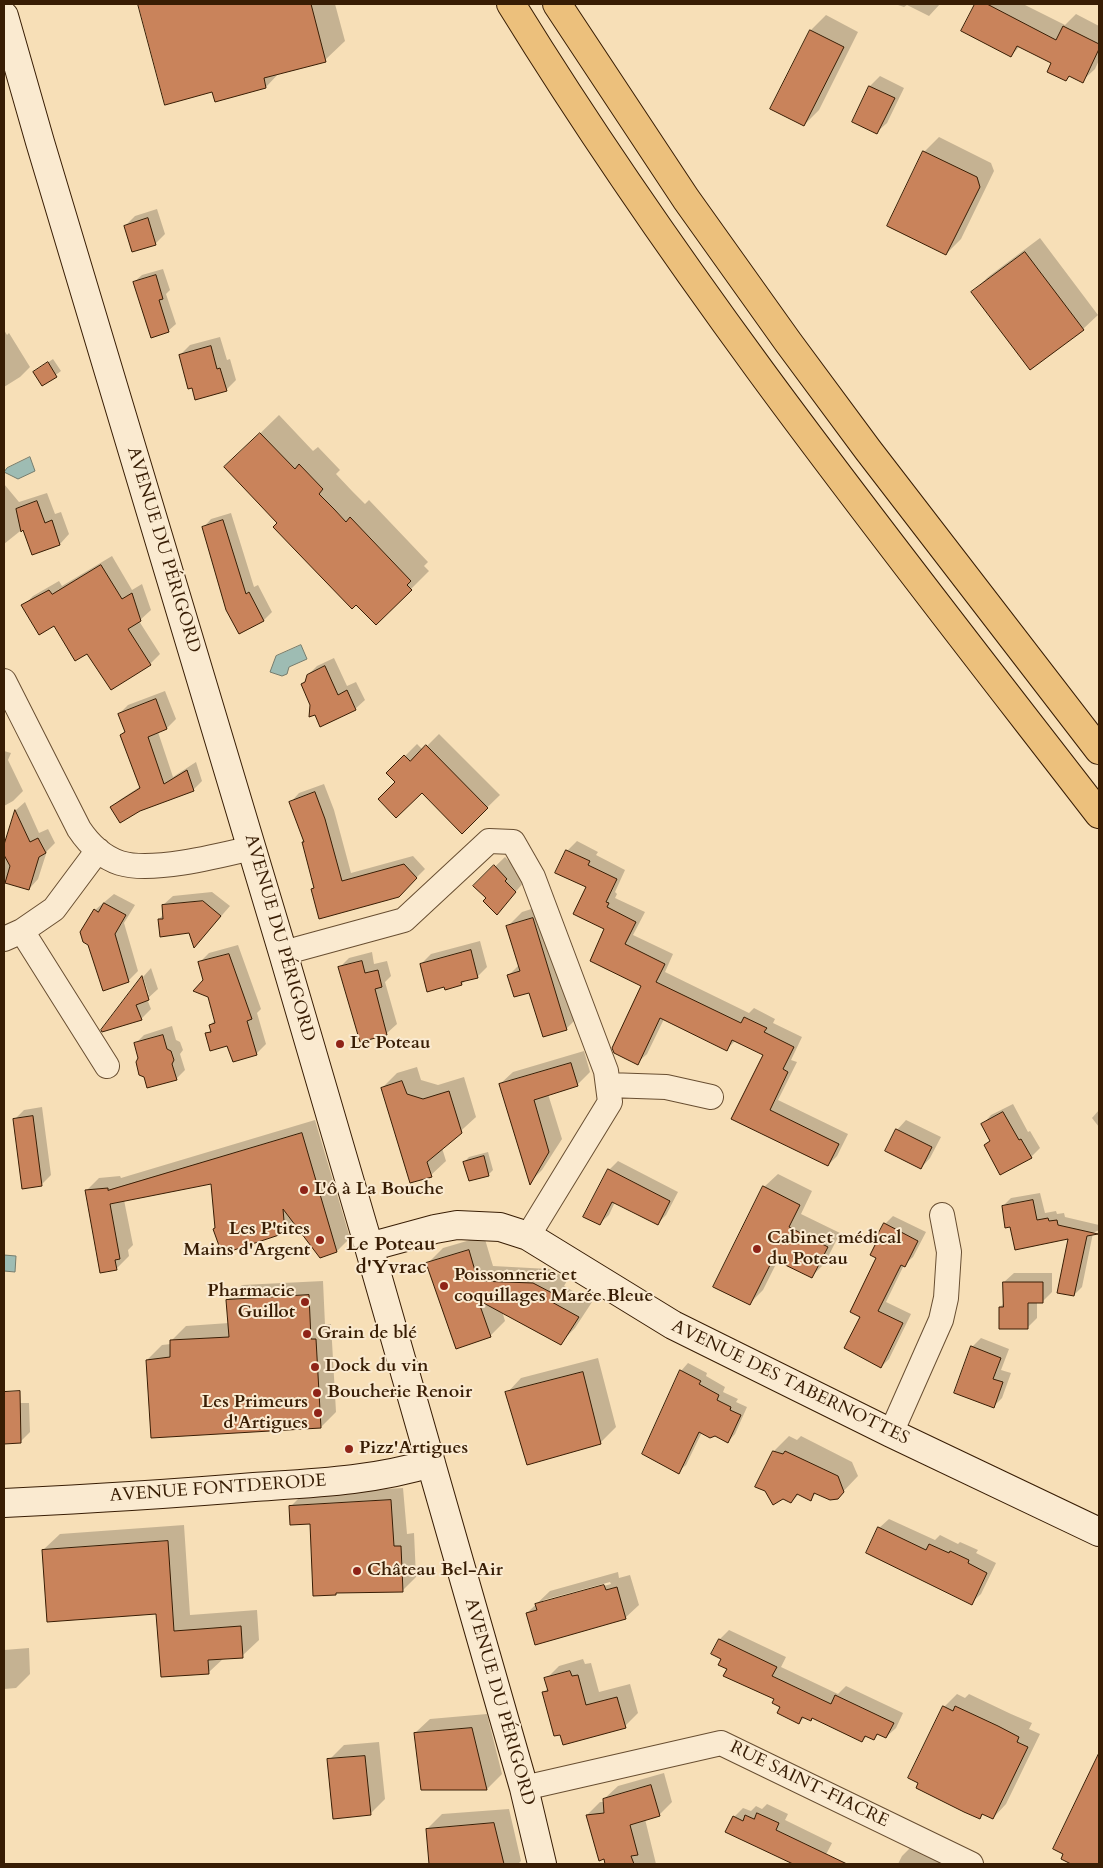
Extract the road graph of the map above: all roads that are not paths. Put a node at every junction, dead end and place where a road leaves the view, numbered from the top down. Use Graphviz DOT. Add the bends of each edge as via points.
graph roads {
  1 [pos="511,4"];
  2 [pos="557,4"];
  3 [pos="4,16"];
  4 [pos="4,681"];
  5 [pos="10,710"];
  6 [pos="1099,750"];
  7 [pos="1099,814"];
  8 [pos="252,848"];
  9 [pos="98,850"];
  10 [pos="13,935"];
  11 [pos="283,953"];
  12 [pos="107,1066"];
  13 [pos="608,1085"];
  14 [pos="711,1096"];
  15 [pos="942,1215"];
  16 [pos="528,1236"];
  17 [pos="369,1247"];
  18 [pos="891,1433"];
  19 [pos="431,1462"];
  20 [pos="4,1503"];
  21 [pos="1099,1532"];
  22 [pos="524,1788"];
  23 [pos="542,1864"];
  24 [pos="971,1864"];
  1 -- 7 [label="highway" via="604,148 750,357"];
  2 -- 6 [label="highway" via="686,199 782,334"];
  3 -- 8 [label="street, AVENUE DU PÉRIGORD"];
  4 -- 5 [label="street"];
  5 -- 9 [label="street" via="79,829 88,843"];
  8 -- 9 [label="street" via="145,866 120,863"];
  8 -- 11 [label="street, AVENUE DU PÉRIGORD"];
  9 -- 10 [label="street" via="54,909"];
  10 -- 12 [label="street"];
  11 -- 13 [label="street" via="404,920 489,841 513,842 533,877 606,1071"];
  11 -- 17 [label="street, AVENUE DU PÉRIGORD"];
  13 -- 14 [label="street" via="666,1087"];
  13 -- 16 [label="street" via="610,1102"];
  15 -- 18 [label="street" via="949,1252 941,1320"];
  16 -- 17 [label="street, AVENUE DES TABERNOTTES" via="500,1227 457,1225"];
  16 -- 18 [label="street, AVENUE DES TABERNOTTES" via="673,1325"];
  17 -- 19 [label="street, AVENUE DU PÉRIGORD"];
  18 -- 21 [label="street, AVENUE DES TABERNOTTES"];
  19 -- 20 [label="street, AVENUE FONTDERODE" via="405,1471 333,1481"];
  19 -- 22 [label="street, AVENUE DU PÉRIGORD"];
  22 -- 23 [label="street, AVENUE DU PÉRIGORD"];
  22 -- 24 [label="street, RUE SAINT-FIACRE" via="721,1743"];
}
